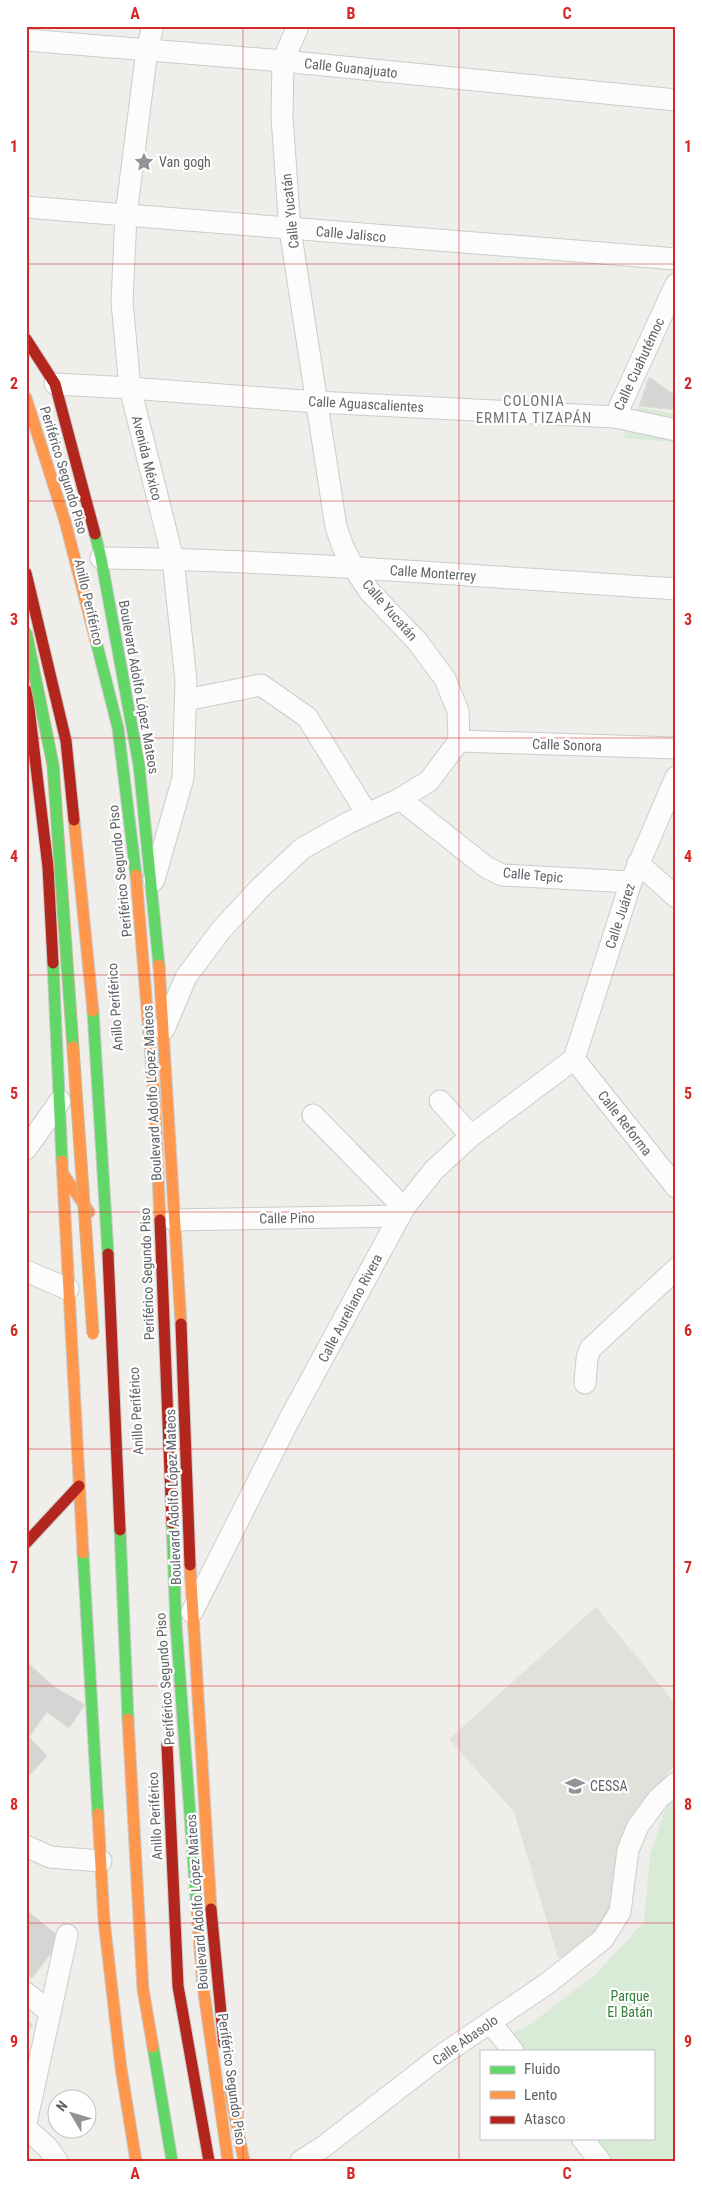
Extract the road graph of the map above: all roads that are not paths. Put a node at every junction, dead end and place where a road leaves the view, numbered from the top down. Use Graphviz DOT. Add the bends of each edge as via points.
graph roads {
  1 [pos="153,26"];
  2 [pos="298,26"];
  3 [pos="26,40"];
  4 [pos="147,50"];
  5 [pos="284,61"];
  6 [pos="676,100"];
  7 [pos="26,207"];
  8 [pos="126,215"];
  9 [pos="290,229"];
  10 [pos="676,259"];
  11 [pos="676,284"];
  12 [pos="30,336"];
  13 [pos="55,384"];
  14 [pos="130,388"];
  15 [pos="26,398"];
  16 [pos="317,402"];
  17 [pos="615,417"];
  18 [pos="26,428"];
  19 [pos="676,430"];
  20 [pos="100,558"];
  21 [pos="172,559"];
  22 [pos="354,568"];
  23 [pos="26,573"];
  24 [pos="676,589"];
  25 [pos="76,611"];
  26 [pos="26,632"];
  27 [pos="27,689"];
  28 [pos="186,700"];
  29 [pos="459,741"];
  30 [pos="676,748"];
  31 [pos="676,777"];
  32 [pos="400,799"];
  33 [pos="367,814"];
  34 [pos="635,872"];
  35 [pos="152,887"];
  36 [pos="676,897"];
  37 [pos="164,1030"];
  38 [pos="574,1059"];
  39 [pos="60,1101"];
  40 [pos="440,1101"];
  41 [pos="313,1115"];
  42 [pos="471,1136"];
  43 [pos="26,1149"];
  44 [pos="63,1174"];
  45 [pos="676,1187"];
  46 [pos="402,1212"];
  47 [pos="174,1220"];
  48 [pos="107,1238"];
  49 [pos="676,1269"];
  50 [pos="28,1274"];
  51 [pos="68,1289"];
  52 [pos="93,1344"];
  53 [pos="585,1383"];
  54 [pos="79,1486"];
  55 [pos="26,1543"];
  56 [pos="192,1612"];
  57 [pos="166,1736"];
  58 [pos="676,1782"];
  59 [pos="26,1846"];
  60 [pos="101,1861"];
  61 [pos="67,1935"];
  62 [pos="26,1993"];
  63 [pos="50,2012"];
  64 [pos="490,2022"];
  65 [pos="512,2050"];
  66 [pos="29,2090"];
  67 [pos="26,2123"];
  68 [pos="26,2128"];
  69 [pos="57,2161"];
  70 [pos="136,2161"];
  71 [pos="172,2161"];
  72 [pos="209,2161"];
  73 [pos="228,2161"];
  74 [pos="244,2161"];
  75 [pos="301,2161"];
  1 -- 4 [label="street, Avenida México"];
  2 -- 5 [label="street, Calle Yucatán"];
  3 -- 4 [label="street, Calle Guanajuato"];
  4 -- 5 [label="street, Calle Guanajuato"];
  4 -- 8 [label="street, Avenida México"];
  5 -- 6 [label="street, Calle Guanajuato"];
  5 -- 9 [label="street, Calle Yucatán" via="282,118"];
  7 -- 8 [label="street, Calle Jalisco"];
  8 -- 9 [label="street, Calle Jalisco"];
  8 -- 14 [label="street, Avenida México" via="122,302"];
  9 -- 10 [label="street, Calle Jalisco"];
  9 -- 16 [label="street, Calle Yucatán"];
  11 -- 17 [label="street, Calle Cuahutémoc"];
  12 -- 13 [label="main road, Boulevard Adolfo López Mateos"];
  13 -- 14 [label="street, Calle Aguascalientes"];
  13 -- 20 [label="main road, Boulevard Adolfo López Mateos"];
  14 -- 16 [label="street, Calle Aguascalientes"];
  14 -- 21 [label="street, Avenida México"];
  15 -- 73 [label="main road, Periférico Segundo Piso" via="65,521 118,728 138,889 154,1106 176,1624 203,1986"];
  16 -- 17 [label="street, Calle Aguascalientes"];
  16 -- 22 [label="street, Calle Yucatán" via="336,527"];
  17 -- 19 [label="street, Calle Aguascalientes"];
  18 -- 25 [label="main road, Anillo Periférico" via="49,495"];
  20 -- 21 [label="street, Calle Monterrey"];
  20 -- 35 [label="main road, Boulevard Adolfo López Mateos" via="138,765"];
  21 -- 22 [label="street, Calle Monterrey"];
  21 -- 28 [label="street, Avenida México"];
  22 -- 24 [label="street, Calle Monterrey"];
  22 -- 29 [label="street, Calle Yucatán" via="370,592 417,641 445,679 458,711"];
  23 -- 48 [label="main road, Anillo Periférico" via="66,741 91,983"];
  26 -- 52 [label="main road, bridge" via="53,765"];
  27 -- 39 [label="main road" via="48,867"];
  28 -- 33 [label="street" via="261,686 307,717"];
  28 -- 35 [label="street, Avenida México" via="183,778"];
  29 -- 30 [label="street, Calle Sonora"];
  29 -- 32 [label="street" via="428,781"];
  31 -- 34 [label="street, Calle Juárez"];
  32 -- 33 [label="street"];
  32 -- 34 [label="street, Calle Tepic" via="486,867 502,875"];
  33 -- 37 [label="street" via="303,848 261,887 221,930 186,977"];
  34 -- 36 [label="street"];
  34 -- 38 [label="street, Calle Juárez"];
  35 -- 37 [label="main road, Boulevard Adolfo López Mateos"];
  37 -- 47 [label="main road, Boulevard Adolfo López Mateos"];
  38 -- 42 [label="street, Calle Aureliano Rivera"];
  38 -- 45 [label="street, Calle Reforma"];
  39 -- 43 [label="street"];
  39 -- 44 [label="main road"];
  40 -- 42 [label="street"];
  41 -- 46 [label="street"];
  42 -- 46 [label="street, Calle Aureliano Rivera" via="434,1170"];
  44 -- 48 [label="main road"];
  44 -- 51 [label="main road"];
  46 -- 47 [label="street, Calle Pino"];
  46 -- 56 [label="street, Calle Aureliano Rivera" via="288,1422"];
  47 -- 56 [label="main road, Boulevard Adolfo López Mateos"];
  48 -- 71 [label="main road, Anillo Periférico" via="130,1772 143,1989"];
  49 -- 53 [label="street" via="590,1349 586,1359"];
  50 -- 51 [label="street"];
  51 -- 54 [label="main road"];
  54 -- 55 [label="main road"];
  54 -- 60 [label="main road"];
  56 -- 74 [label="main road, Boulevard Adolfo López Mateos" via="213,1943 228,2079"];
  57 -- 72 [label="main road, Anillo Periférico" via="178,1986"];
  58 -- 64 [label="street, Calle Abasolo" via="658,1799 638,1826 628,1850 620,1912 603,1939 548,1983"];
  59 -- 60 [label="street" via="50,1857"];
  60 -- 70 [label="main road" via="104,1920 121,2068"];
  61 -- 63 [label="street"];
  62 -- 63 [label="street"];
  63 -- 66 [label="street"];
  64 -- 65 [label="street"];
  64 -- 75 [label="street, Calle Abasolo"];
  66 -- 67 [label="street"];
  68 -- 69 [label="street"];
}
